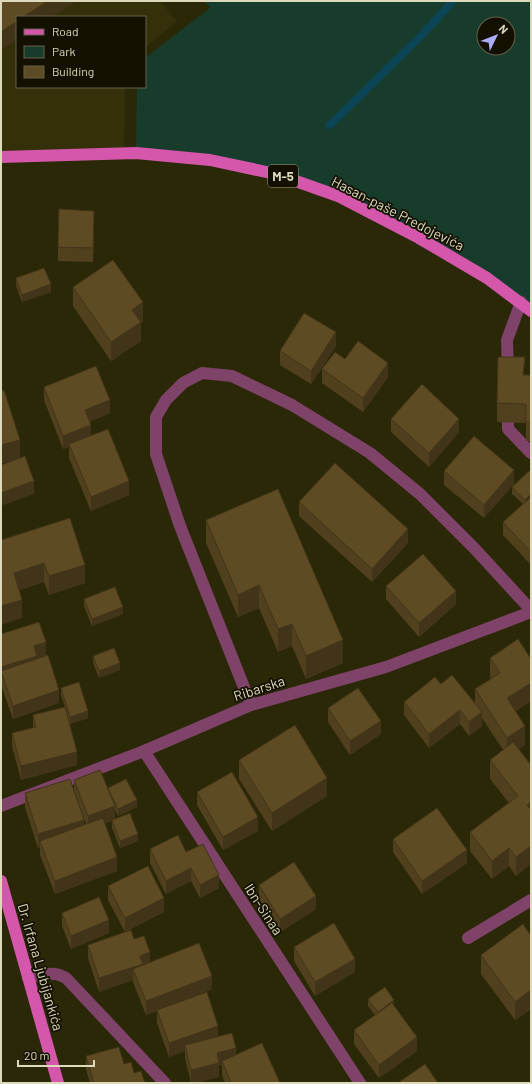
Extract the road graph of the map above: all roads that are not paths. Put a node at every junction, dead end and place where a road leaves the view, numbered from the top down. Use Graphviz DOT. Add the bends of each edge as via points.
graph roads {
  1 [pos="1,157"];
  2 [pos="521,302"];
  3 [pos="531,310"];
  4 [pos="508,376"];
  5 [pos="508,422"];
  6 [pos="531,453"];
  7 [pos="531,611"];
  8 [pos="251,705"];
  9 [pos="144,751"];
  10 [pos="1,806"];
  11 [pos="1,881"];
  12 [pos="531,900"];
  13 [pos="468,938"];
  14 [pos="28,978"];
  15 [pos="58,1083"];
  16 [pos="165,1083"];
  17 [pos="360,1083"];
  1 -- 2 [label="main road, Hasan-paše Predojevića / M-5" via="136,153 210,160 276,174 344,199 419,238 487,278"];
  2 -- 3 [label="main road, Hasan-paše Predojevića / M-5"];
  2 -- 4 [label="street" via="507,340"];
  5 -- 6 [label="street" via="508,429"];
  7 -- 8 [label="street, Ribarska" via="386,667"];
  7 -- 8 [label="street" via="475,549 420,494 370,453 292,405 232,376 202,373 183,383 166,400 156,417 156,454 180,526"];
  8 -- 9 [label="street, Ribarska"];
  9 -- 10 [label="street, Ribarska"];
  9 -- 17 [label="street, Ibn-Sinaa"];
  11 -- 14 [label="main road, Dr. Irfana Ljubijankića"];
  12 -- 13 [label="street"];
  14 -- 15 [label="main road, Dr. Irfana Ljubijankića"];
  14 -- 16 [label="street" via="50,973 58,973 66,978"];
}
